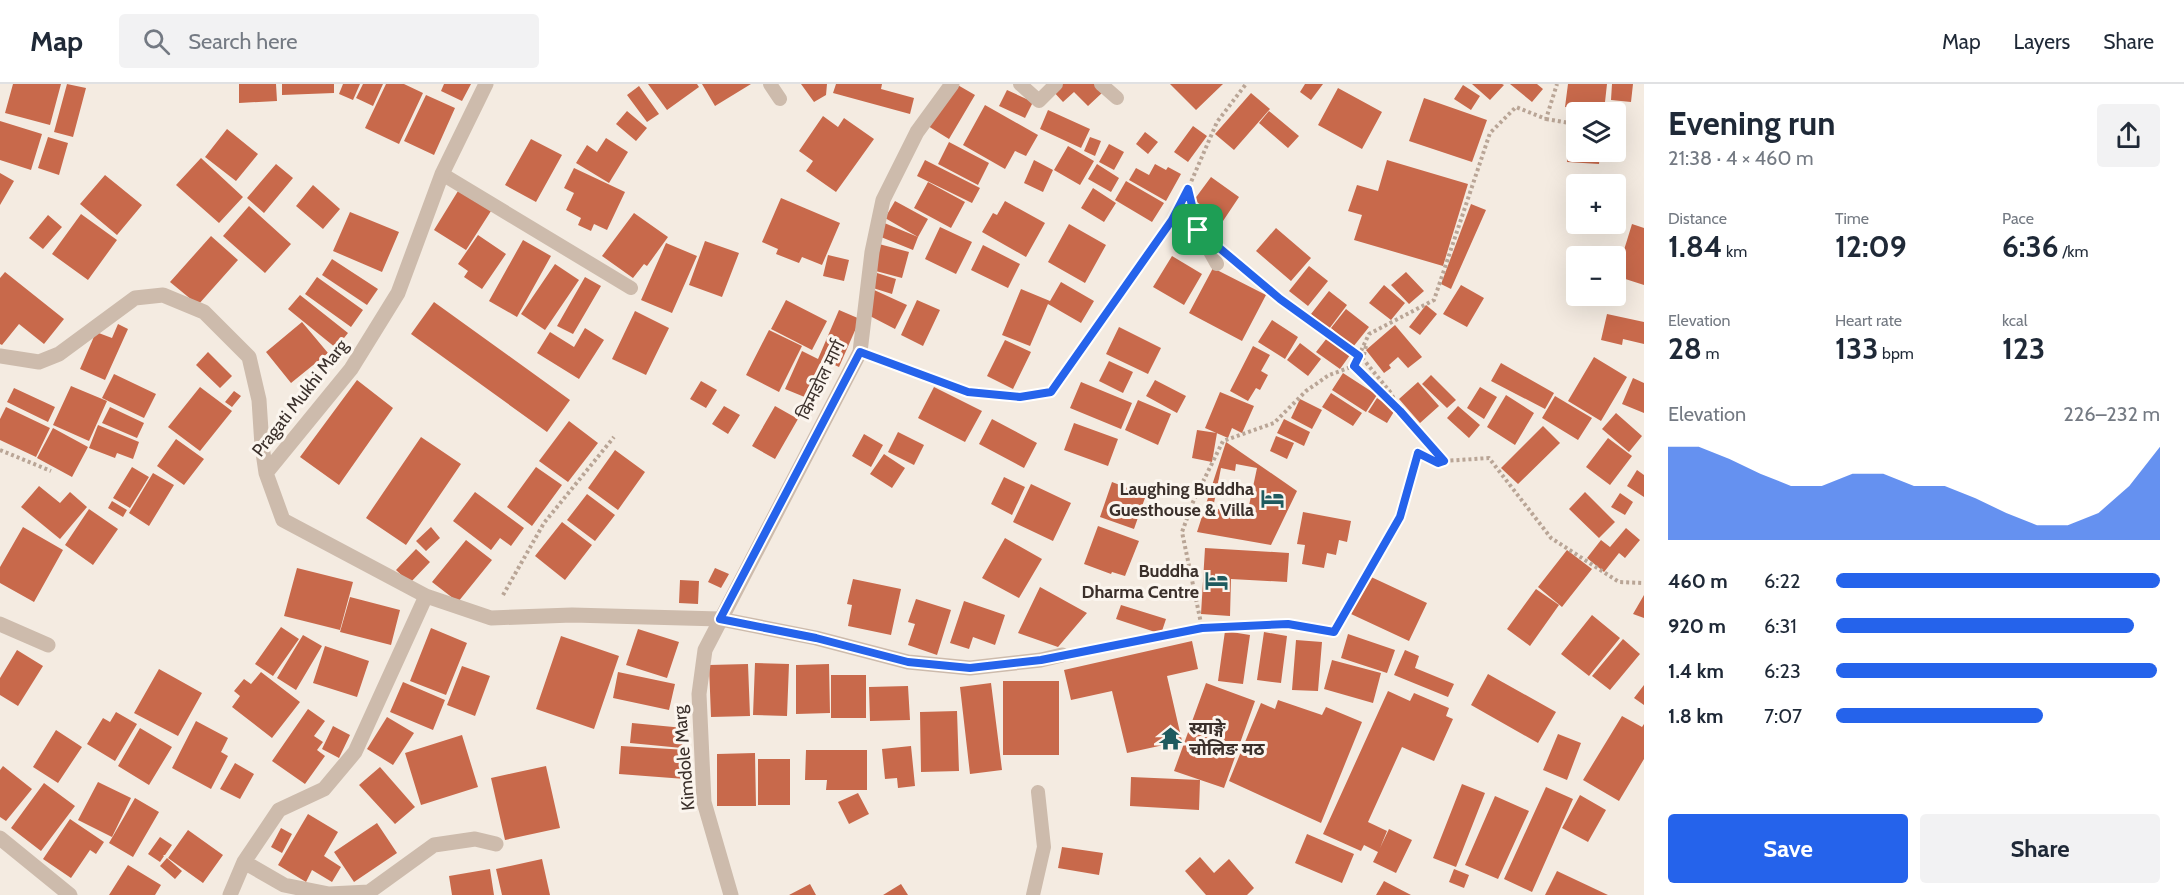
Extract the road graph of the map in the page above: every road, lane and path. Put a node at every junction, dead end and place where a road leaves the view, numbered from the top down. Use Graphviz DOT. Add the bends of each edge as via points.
graph roads {
  1 [pos="486,84"];
  2 [pos="770,84"];
  3 [pos="952,84"];
  4 [pos="1020,84"];
  5 [pos="1056,84"];
  6 [pos="1101,84"];
  7 [pos="1246,84"];
  8 [pos="1557,84"];
  9 [pos="1117,98"];
  10 [pos="780,99"];
  11 [pos="1545,119"];
  12 [pos="1566,122"];
  13 [pos="442,174"];
  14 [pos="1188,189"];
  15 [pos="1198,230"];
  16 [pos="1235,261"];
  17 [pos="1217,264"];
  18 [pos="631,288"];
  19 [pos="1369,333"];
  20 [pos="860,352"];
  21 [pos="0,356"];
  22 [pos="1359,356"];
  23 [pos="1354,366"];
  24 [pos="1400,411"];
  25 [pos="614,437"];
  26 [pos="0,450"];
  27 [pos="1444,461"];
  28 [pos="51,471"];
  29 [pos="266,473"];
  30 [pos="1644,584"];
  31 [pos="426,596"];
  32 [pos="491,618"];
  33 [pos="720,619"];
  34 [pos="0,624"];
  35 [pos="1202,628"];
  36 [pos="48,645"];
  37 [pos="1062,655"];
  38 [pos="1038,792"];
  39 [pos="0,838"];
  40 [pos="496,844"];
  41 [pos="244,862"];
  42 [pos="70,895"];
  43 [pos="230,895"];
  44 [pos="731,895"];
  45 [pos="1033,895"];
  1 -- 13 [label="street, Pragati Mukhi Marg"];
  2 -- 10 [label="lane"];
  3 -- 20 [label="street, किमडोल मार्ग" via="917,132 883,200 872,252"];
  4 -- 5 [label="lane" via="1039,101"];
  6 -- 9 [label="lane"];
  7 -- 14 [label="path" via="1217,122"];
  8 -- 11 [label="path"];
  11 -- 12 [label="path"];
  11 -- 19 [label="path" via="1516,107 1490,133 1434,300"];
  13 -- 18 [label="lane"];
  13 -- 29 [label="street, Pragati Mukhi Marg" via="398,293 351,369"];
  14 -- 15 [label="path"];
  14 -- 20 [label="path" via="1172,220 1051,392 1020,397 968,392"];
  15 -- 17 [label="lane"];
  16 -- 22 [label="path"];
  19 -- 22 [label="path"];
  19 -- 24 [label="path" via="1363,359"];
  20 -- 33 [label="street, किमडोल मार्ग"];
  21 -- 29 [label="street" via="39,362 59,354 135,298 163,295 204,312 249,357 259,400"];
  22 -- 23 [label="path"];
  23 -- 24 [label="path"];
  23 -- 35 [label="path" via="1321,380 1274,423 1223,441 1182,532"];
  24 -- 27 [label="path"];
  25 -- 32 [label="path" via="544,523"];
  26 -- 28 [label="path"];
  27 -- 30 [label="path" via="1489,458 1551,538 1619,582"];
  27 -- 35 [label="path" via="1438,463 1418,453 1400,517 1334,632 1288,624"];
  29 -- 31 [label="street, Pragati Mukhi Marg" via="283,520"];
  31 -- 32 [label="street, Pragati Mukhi Marg"];
  31 -- 41 [label="street" via="355,752 324,789 279,810"];
  32 -- 33 [label="street" via="572,615"];
  33 -- 37 [label="street" via="908,662 970,668"];
  33 -- 44 [label="street, Kimdole Marg" via="705,650 699,694 700,758 704,802"];
  34 -- 36 [label="street"];
  35 -- 37 [label="path"];
  38 -- 45 [label="lane" via="1044,847"];
  39 -- 42 [label="street"];
  40 -- 41 [label="street" via="475,839 434,845 369,892 329,894 284,885"];
  41 -- 43 [label="street"];
}
